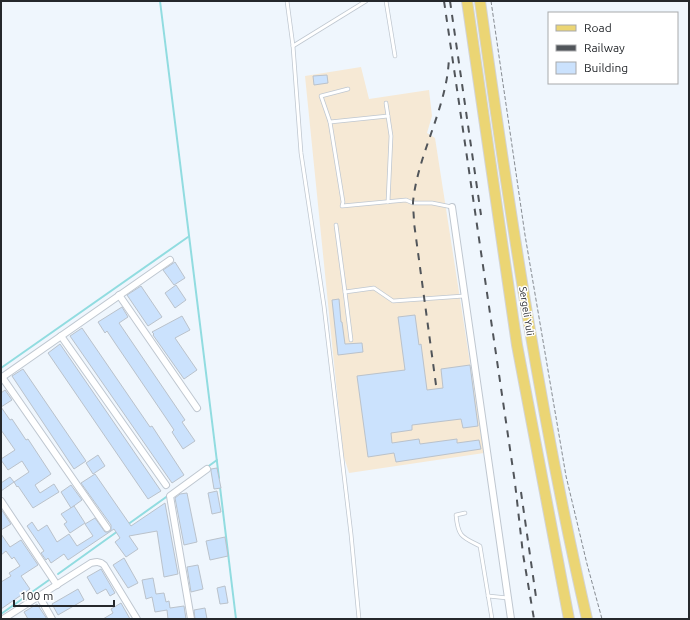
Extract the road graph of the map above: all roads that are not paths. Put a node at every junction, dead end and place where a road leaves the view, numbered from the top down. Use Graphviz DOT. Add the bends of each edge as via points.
graph roads {
  1 [pos="287,1"];
  2 [pos="366,1"];
  3 [pos="386,1"];
  4 [pos="467,1"];
  5 [pos="480,1"];
  6 [pos="293,46"];
  7 [pos="395,56"];
  8 [pos="348,89"];
  9 [pos="386,103"];
  10 [pos="388,116"];
  11 [pos="330,122"];
  12 [pos="388,202"];
  13 [pos="452,207"];
  14 [pos="336,225"];
  15 [pos="170,260"];
  16 [pos="345,292"];
  17 [pos="119,295"];
  18 [pos="464,296"];
  19 [pos="61,336"];
  20 [pos="351,340"];
  21 [pos="2,377"];
  22 [pos="198,408"];
  23 [pos="207,469"];
  24 [pos="166,485"];
  25 [pos="1,501"];
  26 [pos="465,514"];
  27 [pos="107,528"];
  28 [pos="57,585"];
  29 [pos="39,596"];
  30 [pos="488,596"];
  31 [pos="508,598"];
  32 [pos="3,619"];
  33 [pos="52,619"];
  34 [pos="137,619"];
  35 [pos="191,619"];
  36 [pos="359,619"];
  37 [pos="492,619"];
  38 [pos="511,619"];
  39 [pos="568,619"];
  40 [pos="587,619"];
  1 -- 6 [label="lane"];
  2 -- 6 [label="lane"];
  3 -- 7 [label="lane"];
  4 -- 39 [label="main road, Sergeli Yuli" via="517,345"];
  5 -- 40 [label="main road, Sergeli Yuli" via="532,345 552,455"];
  6 -- 36 [label="lane" via="301,154 324,306"];
  8 -- 11 [label="lane" via="321,96"];
  9 -- 10 [label="lane"];
  10 -- 11 [label="lane"];
  10 -- 12 [label="lane" via="391,136"];
  11 -- 12 [label="lane" via="342,206"];
  12 -- 13 [label="lane" via="406,200"];
  13 -- 18 [label="street"];
  14 -- 16 [label="lane"];
  15 -- 17 [label="street"];
  16 -- 18 [label="lane" via="374,288 393,301"];
  16 -- 20 [label="lane"];
  17 -- 19 [label="street"];
  17 -- 22 [label="street"];
  18 -- 31 [label="street"];
  19 -- 21 [label="street"];
  19 -- 24 [label="street"];
  21 -- 27 [label="street"];
  23 -- 35 [label="street" via="170,496"];
  25 -- 28 [label="street"];
  26 -- 30 [label="lane" via="456,515 457,527 463,538 480,546"];
  28 -- 29 [label="street"];
  28 -- 34 [label="street" via="91,563 102,562"];
  29 -- 32 [label="street"];
  29 -- 33 [label="street"];
  30 -- 31 [label="lane"];
  30 -- 37 [label="lane"];
  31 -- 38 [label="street"];
}
